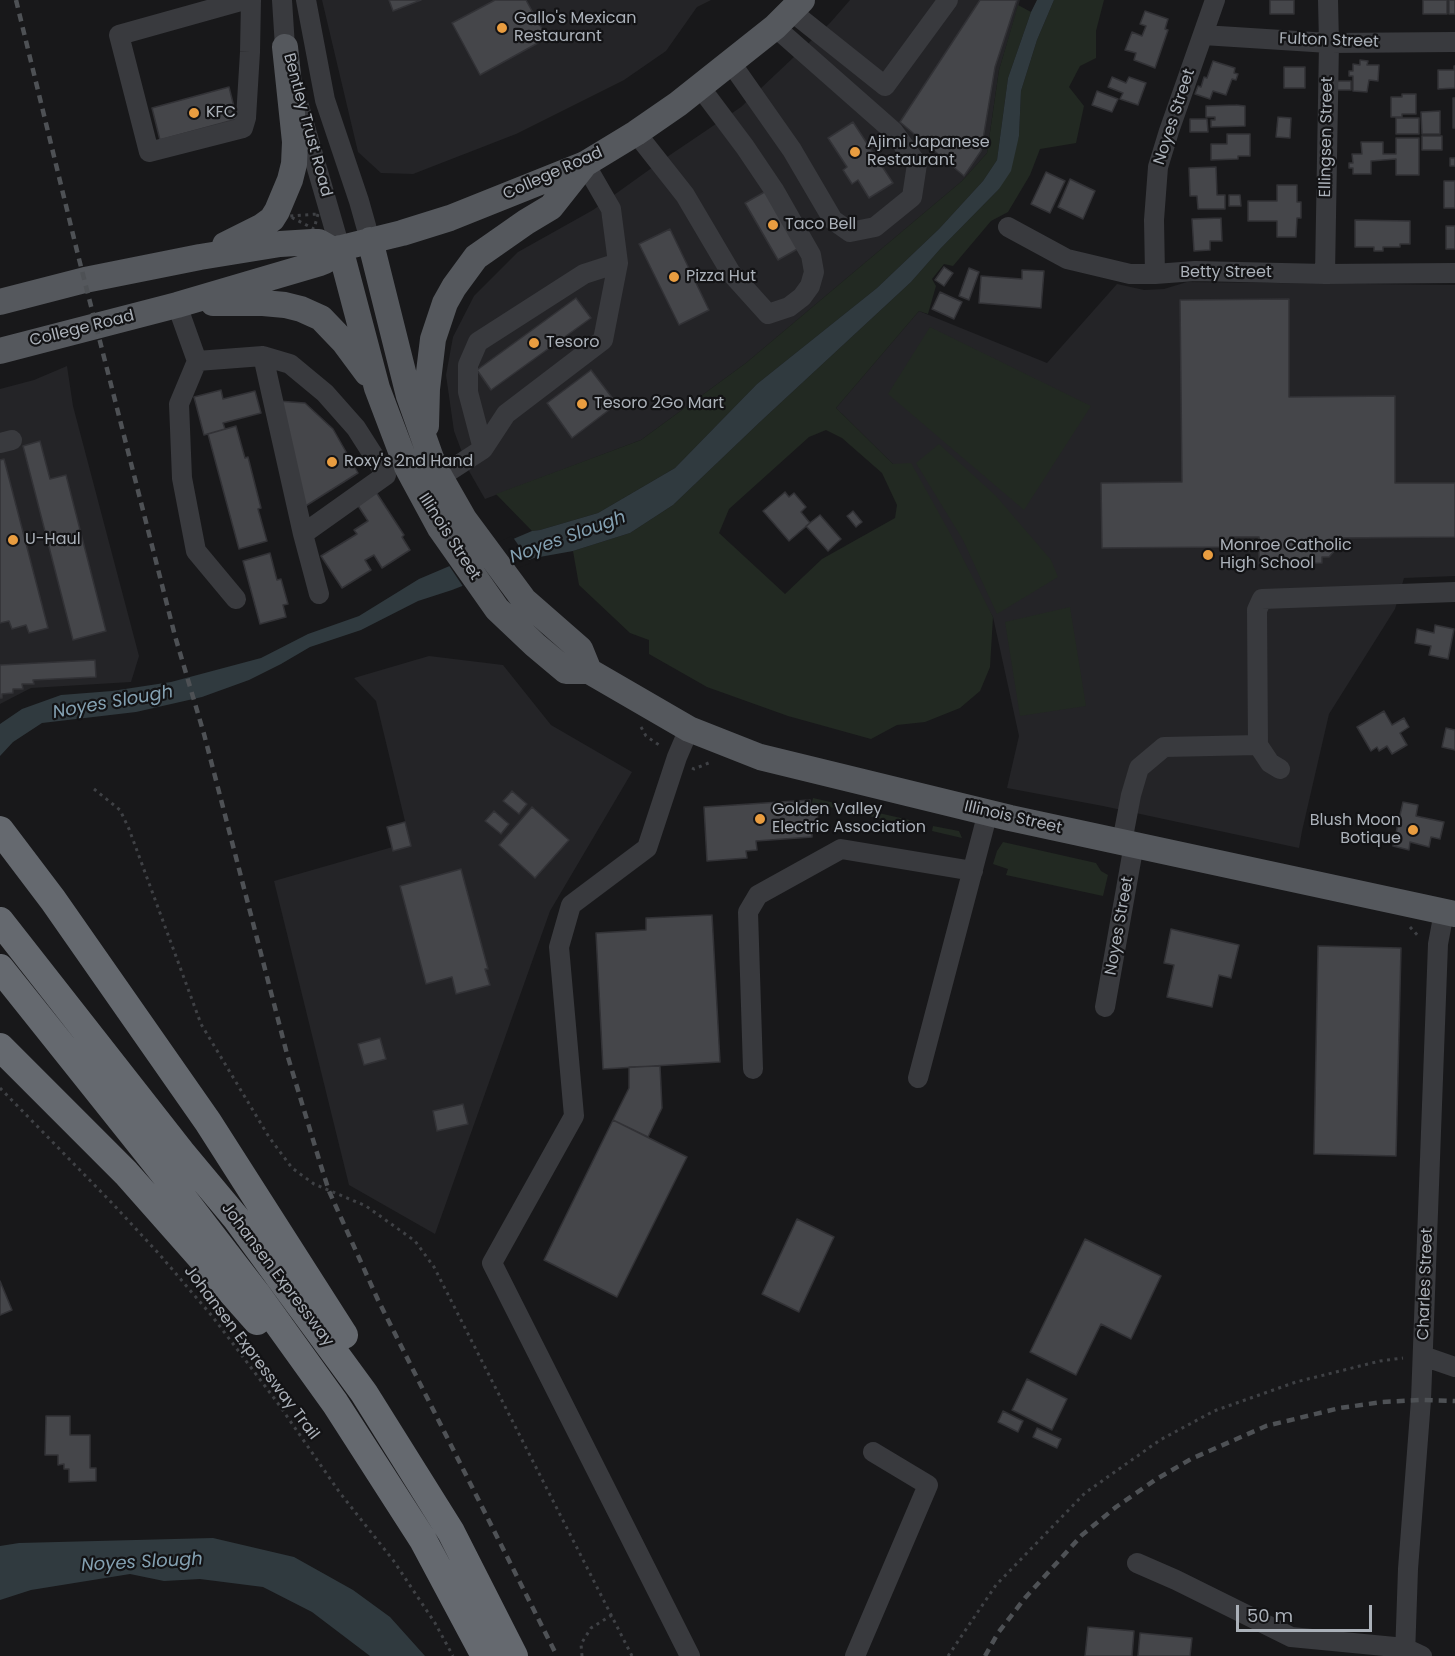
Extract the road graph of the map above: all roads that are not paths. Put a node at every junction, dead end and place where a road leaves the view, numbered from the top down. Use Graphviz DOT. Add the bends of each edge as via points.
graph roads {
  1 [pos="244,0"];
  2 [pos="251,0"];
  3 [pos="282,0"];
  4 [pos="306,0"];
  5 [pos="948,0"];
  6 [pos="1215,0"];
  7 [pos="1328,0"];
  8 [pos="790,13"];
  9 [pos="1203,35"];
  10 [pos="1455,42"];
  11 [pos="1329,43"];
  12 [pos="285,47"];
  13 [pos="731,63"];
  14 [pos="700,87"];
  15 [pos="636,133"];
  16 [pos="585,164"];
  17 [pos="1008,227"];
  18 [pos="370,240"];
  19 [pos="336,249"];
  20 [pos="200,257"];
  21 [pos="618,263"];
  22 [pos="1325,273"];
  23 [pos="1455,273"];
  24 [pos="1155,274"];
  25 [pos="0,302"];
  26 [pos="177,304"];
  27 [pos="0,351"];
  28 [pos="263,356"];
  29 [pos="197,361"];
  30 [pos="377,388"];
  31 [pos="426,445"];
  32 [pos="483,449"];
  33 [pos="396,471"];
  34 [pos="440,477"];
  35 [pos="303,534"];
  36 [pos="1455,592"];
  37 [pos="319,594"];
  38 [pos="236,599"];
  39 [pos="589,671"];
  40 [pos="689,729"];
  41 [pos="1258,745"];
  42 [pos="1280,769"];
  43 [pos="988,812"];
  44 [pos="0,830"];
  45 [pos="1128,843"];
  46 [pos="973,871"];
  47 [pos="1450,913"];
  48 [pos="0,921"];
  49 [pos="0,968"];
  50 [pos="1106,1007"];
  51 [pos="0,1047"];
  52 [pos="753,1069"];
  53 [pos="918,1078"];
  54 [pos="1423,1356"];
  55 [pos="1455,1367"];
  56 [pos="335,1403"];
  57 [pos="873,1452"];
  58 [pos="451,1532"];
  59 [pos="1137,1563"];
  60 [pos="1410,1653"];
  61 [pos="485,1656"];
  62 [pos="513,1656"];
  63 [pos="690,1656"];
  64 [pos="855,1656"];
  1 -- 2 [label="street" via="119,35 149,152 243,128"];
  3 -- 12 [label="street, Bentley Trust Road"];
  4 -- 18 [label="street, Bentley Trust Road" via="325,100"];
  5 -- 8 [label="street" via="885,86"];
  6 -- 9 [label="street, Noyes Street"];
  7 -- 11 [label="street, Ellingsen Street"];
  8 -- 13 [label="main road, College Road"];
  8 -- 13 [label="street" via="917,164 912,197 875,227 850,232 833,220 792,150"];
  9 -- 11 [label="street, Fulton Street"];
  9 -- 24 [label="street, Noyes Street" via="1158,167"];
  10 -- 11 [label="street, Fulton Street"];
  11 -- 22 [label="street, Ellingsen Street"];
  12 -- 19 [label="street, Bentley Trust Road"];
  12 -- 20 [label="main road" via="295,142 286,192 272,219"];
  13 -- 14 [label="main road, College Road"];
  14 -- 15 [label="main road, College Road"];
  14 -- 15 [label="street" via="745,147 811,255 810,286 789,308 768,314 731,273 685,195"];
  15 -- 16 [label="main road, College Road"];
  16 -- 18 [label="main road, College Road" via="450,218"];
  16 -- 21 [label="street" via="611,209"];
  16 -- 31 [label="main road" via="551,207 476,257 454,287 433,339"];
  17 -- 24 [label="street, Betty Street" via="1067,260 1130,274"];
  18 -- 19 [label="main road, College Road"];
  18 -- 31 [label="main road, Illinois Street" via="409,396"];
  19 -- 20 [label="main road" via="312,242"];
  19 -- 26 [label="main road, College Road" via="320,263"];
  19 -- 30 [label="main road, Illinois Street"];
  20 -- 25 [label="main road"];
  21 -- 32 [label="street" via="603,340 506,414"];
  21 -- 32 [label="street" via="584,274 478,342 468,365 468,392"];
  22 -- 23 [label="street, Betty Street"];
  22 -- 24 [label="street, Betty Street"];
  26 -- 27 [label="main road, College Road"];
  26 -- 29 [label="street"];
  26 -- 30 [label="main road" via="263,303 301,309 321,318 359,359"];
  28 -- 29 [label="street"];
  28 -- 33 [label="street" via="290,364 325,393"];
  28 -- 35 [label="street"];
  29 -- 38 [label="street" via="179,404 182,478 196,551"];
  30 -- 33 [label="main road, Illinois Street"];
  31 -- 34 [label="main road, Illinois Street"];
  32 -- 34 [label="street"];
  33 -- 35 [label="street"];
  33 -- 39 [label="main road, Illinois Street" via="497,609 566,671"];
  34 -- 39 [label="main road, Illinois Street" via="464,519 524,600 580,649"];
  35 -- 37 [label="street"];
  36 -- 41 [label="street" via="1262,599 1257,610"];
  39 -- 40 [label="main road, Illinois Street"];
  40 -- 43 [label="main road, Illinois Street" via="760,757"];
  40 -- 63 [label="street" via="647,848 571,905 559,947 574,1116 492,1263"];
  41 -- 42 [label="street" via="1270,763"];
  41 -- 45 [label="street, Noyes Street" via="1164,747 1140,768 1131,795"];
  43 -- 45 [label="main road, Illinois Street"];
  43 -- 46 [label="street"];
  44 -- 58 [label="highway" via="208,1122 355,1352"];
  45 -- 47 [label="main road, Illinois Street"];
  45 -- 50 [label="street, Noyes Street"];
  46 -- 52 [label="street" via="841,849 758,895 748,912"];
  46 -- 53 [label="street"];
  47 -- 54 [label="street, Charles Street" via="1438,944"];
  48 -- 58 [label="highway, Johansen Expressway" via="293,1294 364,1393"];
  49 -- 56 [label="highway, Johansen Expressway" via="166,1176"];
  51 -- 56 [label="highway" via="126,1173 235,1298"];
  54 -- 55 [label="street"];
  54 -- 60 [label="street, Charles Street" via="1408,1569"];
  56 -- 61 [label="highway, Johansen Expressway" via="423,1540"];
  57 -- 64 [label="street" via="928,1485"];
  58 -- 62 [label="highway, Johansen Expressway"];
  59 -- 60 [label="street" via="1291,1637"];
}
